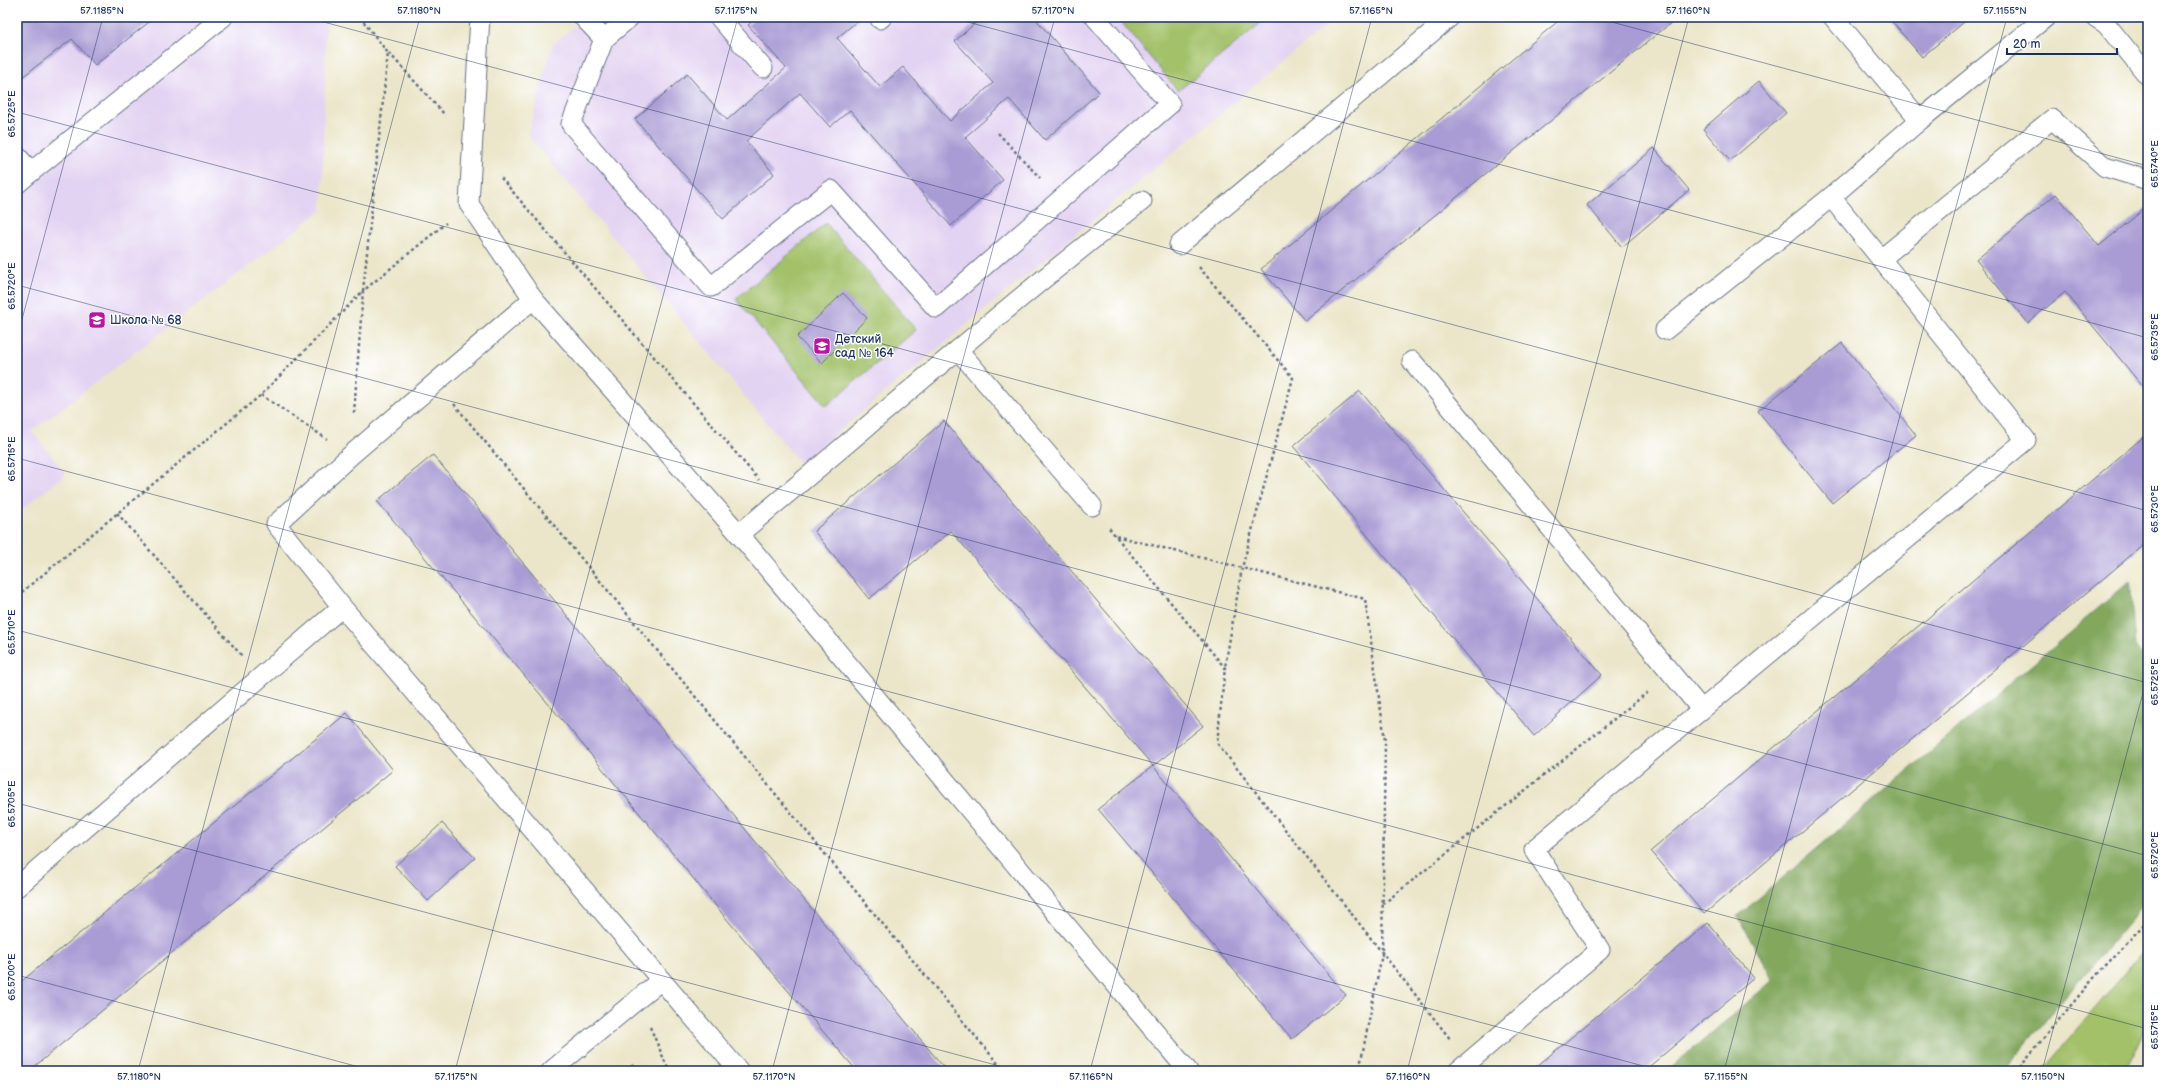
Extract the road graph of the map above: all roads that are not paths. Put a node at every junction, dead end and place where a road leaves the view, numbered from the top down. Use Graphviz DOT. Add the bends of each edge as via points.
graph roads {
  1 [pos="224,17"];
  2 [pos="480,17"];
  3 [pos="583,17"];
  4 [pos="630,17"];
  5 [pos="719,17"];
  6 [pos="1095,17"];
  7 [pos="1450,17"];
  8 [pos="1833,17"];
  9 [pos="2046,17"];
  10 [pos="2095,17"];
  11 [pos="604,39"];
  12 [pos="763,68"];
  13 [pos="2148,76"];
  14 [pos="1920,120"];
  15 [pos="17,156"];
  16 [pos="24,178"];
  17 [pos="2148,180"];
  18 [pos="1831,197"];
  19 [pos="1142,201"];
  20 [pos="1179,245"];
  21 [pos="1881,259"];
  22 [pos="533,299"];
  23 [pos="1665,330"];
  24 [pos="958,350"];
  25 [pos="1412,361"];
  26 [pos="1092,506"];
  27 [pos="739,534"];
  28 [pos="342,607"];
  29 [pos="1701,709"];
  30 [pos="17,887"];
  31 [pos="661,980"];
  32 [pos="1464,1066"];
  33 [pos="551,1071"];
  34 [pos="739,1071"];
  35 [pos="1188,1071"];
  1 -- 16 [label="lane"];
  2 -- 22 [label="lane" via="469,204"];
  3 -- 11 [label="lane"];
  4 -- 11 [label="lane"];
  5 -- 12 [label="lane"];
  6 -- 11 [label="lane" via="1170,104 936,308 831,190 711,287 571,124"];
  7 -- 20 [label="lane"];
  8 -- 14 [label="lane"];
  9 -- 14 [label="lane"];
  10 -- 13 [label="lane" via="2106,24"];
  14 -- 18 [label="lane"];
  15 -- 16 [label="lane"];
  17 -- 21 [label="lane" via="2106,167 2052,119"];
  18 -- 21 [label="lane"];
  18 -- 23 [label="lane"];
  19 -- 24 [label="lane"];
  21 -- 29 [label="lane" via="2026,440"];
  22 -- 27 [label="lane"];
  22 -- 28 [label="lane" via="351,455 276,524"];
  24 -- 26 [label="lane"];
  24 -- 27 [label="lane"];
  25 -- 29 [label="lane"];
  27 -- 35 [label="lane"];
  28 -- 30 [label="lane"];
  28 -- 31 [label="lane"];
  29 -- 32 [label="lane" via="1534,849 1600,950"];
  31 -- 33 [label="lane"];
  31 -- 34 [label="lane"];
}
